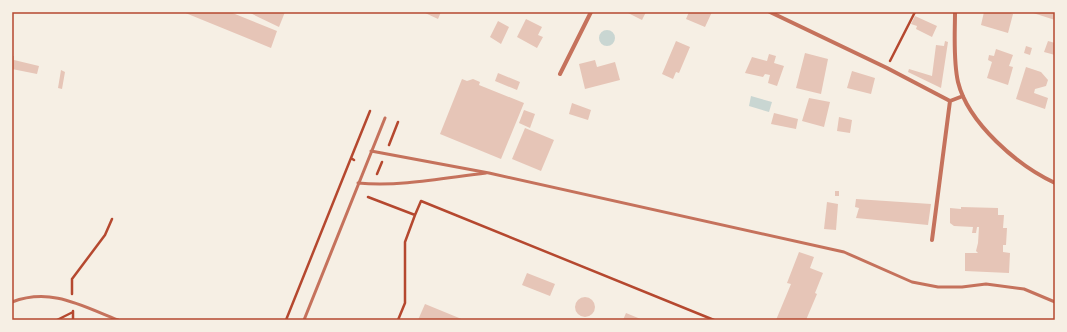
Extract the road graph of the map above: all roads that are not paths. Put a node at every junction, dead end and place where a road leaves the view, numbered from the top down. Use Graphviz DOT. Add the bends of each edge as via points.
graph roads {
  1 [pos="591,12"];
  2 [pos="770,12"];
  3 [pos="955,12"];
  4 [pos="560,74"];
  5 [pos="963,96"];
  6 [pos="950,101"];
  7 [pos="385,118"];
  8 [pos="371,151"];
  9 [pos="489,173"];
  10 [pos="1055,183"];
  11 [pos="358,184"];
  12 [pos="932,240"];
  13 [pos="12,302"];
  14 [pos="1055,302"];
  15 [pos="118,320"];
  16 [pos="304,320"];
  1 -- 4 [label="street"];
  2 -- 6 [label="street"];
  3 -- 5 [label="street" via="956,67"];
  5 -- 6 [label="street"];
  5 -- 10 [label="street" via="1001,147 1036,174"];
  6 -- 12 [label="street"];
  7 -- 8 [label="lane"];
  8 -- 9 [label="lane"];
  8 -- 11 [label="lane"];
  9 -- 11 [label="lane" via="409,182"];
  9 -- 14 [label="lane" via="844,252 912,282 938,287 986,284 1024,289"];
  11 -- 16 [label="lane"];
  13 -- 15 [label="lane" via="29,296 51,296 71,301"];
}
